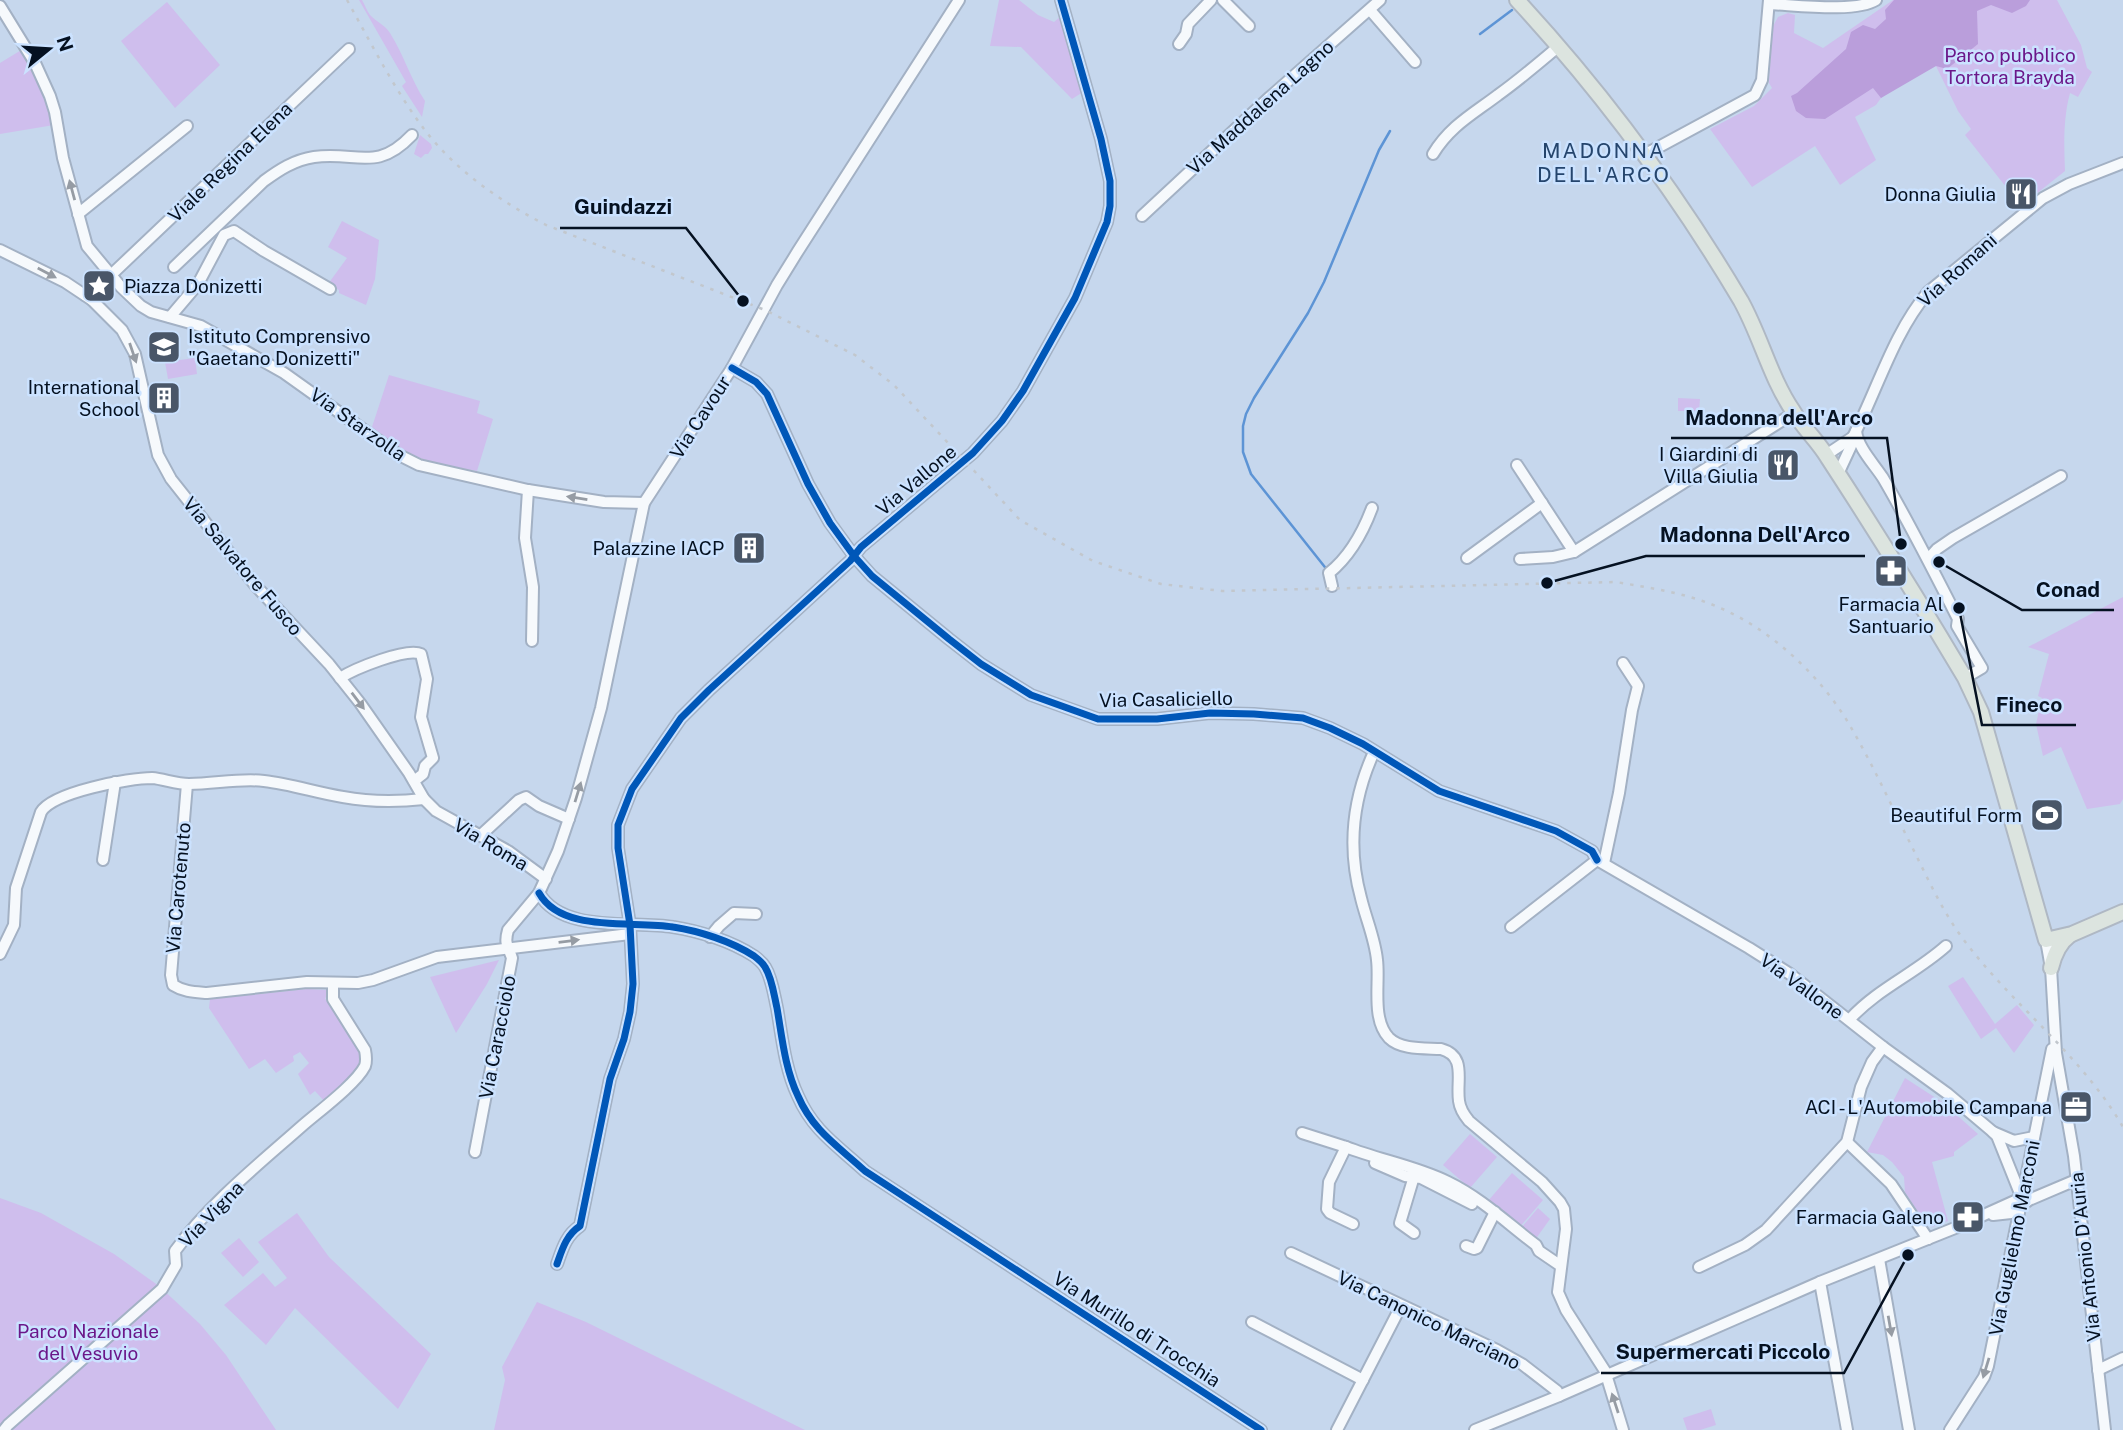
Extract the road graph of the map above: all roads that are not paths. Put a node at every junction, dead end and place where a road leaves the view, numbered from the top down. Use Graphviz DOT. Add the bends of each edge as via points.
graph roads {
  1 [pos="959,0"];
  2 [pos="1061,0"];
  3 [pos="1211,0"];
  4 [pos="1223,0"];
  5 [pos="1380,0"];
  6 [pos="1517,0"];
  7 [pos="1876,0"];
  8 [pos="1769,2"];
  9 [pos="0,6"];
  10 [pos="1370,10"];
  11 [pos="1249,26"];
  12 [pos="1179,44"];
  13 [pos="1559,46"];
  14 [pos="349,50"];
  15 [pos="1415,62"];
  16 [pos="187,126"];
  17 [pos="412,135"];
  18 [pos="1433,154"];
  19 [pos="1644,155"];
  20 [pos="2123,163"];
  21 [pos="78,214"];
  22 [pos="1142,216"];
  23 [pos="216,226"];
  24 [pos="224,235"];
  25 [pos="0,250"];
  26 [pos="174,267"];
  27 [pos="112,276"];
  28 [pos="330,289"];
  29 [pos="89,298"];
  30 [pos="170,317"];
  31 [pos="732,368"];
  32 [pos="1794,413"];
  33 [pos="1854,434"];
  34 [pos="1826,455"];
  35 [pos="1517,465"];
  36 [pos="1838,474"];
  37 [pos="2062,476"];
  38 [pos="528,490"];
  39 [pos="645,503"];
  40 [pos="1542,503"];
  41 [pos="1372,508"];
  42 [pos="1574,552"];
  43 [pos="854,556"];
  44 [pos="1467,558"];
  45 [pos="1520,559"];
  46 [pos="1928,559"];
  47 [pos="1332,586"];
  48 [pos="1957,626"];
  49 [pos="1940,635"];
  50 [pos="532,641"];
  51 [pos="1623,663"];
  52 [pos="340,678"];
  53 [pos="1965,678"];
  54 [pos="1374,752"];
  55 [pos="414,781"];
  56 [pos="115,782"];
  57 [pos="187,784"];
  58 [pos="424,799"];
  59 [pos="436,811"];
  60 [pos="569,819"];
  61 [pos="481,835"];
  62 [pos="103,860"];
  63 [pos="1601,861"];
  64 [pos="546,878"];
  65 [pos="540,893"];
  66 [pos="2123,912"];
  67 [pos="755,914"];
  68 [pos="2040,917"];
  69 [pos="1511,927"];
  70 [pos="630,930"];
  71 [pos="2071,934"];
  72 [pos="710,937"];
  73 [pos="2046,940"];
  74 [pos="2,945"];
  75 [pos="1946,946"];
  76 [pos="509,949"];
  77 [pos="2051,968"];
  78 [pos="333,984"];
  79 [pos="1850,1019"];
  80 [pos="2054,1036"];
  81 [pos="1883,1047"];
  82 [pos="2048,1074"];
  83 [pos="2063,1084"];
  84 [pos="1993,1132"];
  85 [pos="1301,1133"];
  86 [pos="2028,1135"];
  87 [pos="1847,1142"];
  88 [pos="1346,1147"];
  89 [pos="475,1152"];
  90 [pos="1414,1174"];
  91 [pos="2076,1180"];
  92 [pos="2021,1201"];
  93 [pos="1493,1214"];
  94 [pos="1983,1217"];
  95 [pos="2014,1217"];
  96 [pos="1353,1224"];
  97 [pos="1414,1233"];
  98 [pos="1928,1239"];
  99 [pos="1466,1246"];
  100 [pos="1291,1253"];
  101 [pos="1879,1259"];
  102 [pos="557,1264"];
  103 [pos="1561,1266"];
  104 [pos="1699,1266"];
  105 [pos="1820,1282"];
  106 [pos="1401,1306"];
  107 [pos="1252,1322"];
  108 [pos="2123,1358"];
  109 [pos="2098,1370"];
  110 [pos="1606,1376"];
  111 [pos="1363,1380"];
  112 [pos="1559,1396"];
  113 [pos="1255,1428"];
  114 [pos="4,1430"];
  115 [pos="1337,1430"];
  116 [pos="1475,1430"];
  117 [pos="1623,1430"];
  118 [pos="1847,1430"];
  119 [pos="1909,1430"];
  120 [pos="1950,1430"];
  121 [pos="2105,1430"];
  1 -- 31 [label="street, Via Cavour" via="777,285"];
  2 -- 43 [label="street, Via Vallone" via="1110,181 1107,222 1075,298 1002,421 973,453"];
  3 -- 12 [label="street" via="1188,24"];
  4 -- 11 [label="street"];
  5 -- 10 [label="street, Via Maddalena Lagno"];
  6 -- 13 [label="main road"];
  7 -- 8 [label="street" via="1855,7"];
  8 -- 19 [label="street" via="1762,80 1755,95"];
  21 -- 9 [label="street, Via Starzolla, one-way" via="50,96"];
  10 -- 15 [label="street"];
  10 -- 22 [label="street, Via Maddalena Lagno"];
  13 -- 18 [label="street" via="1456,125"];
  13 -- 19 [label="main road"];
  14 -- 27 [label="street, Viale Regina Elena"];
  16 -- 21 [label="street"];
  17 -- 23 [label="street" via="390,154 376,158 327,156 295,161 264,181"];
  19 -- 32 [label="main road" via="1742,304"];
  20 -- 33 [label="street, Via Romani" via="2033,204 1928,292 1902,330"];
  21 -- 27 [label="street, Via Starzolla" via="87,246"];
  23 -- 24 [label="street"];
  23 -- 26 [label="street"];
  24 -- 28 [label="street" via="236,232"];
  24 -- 30 [label="street" via="198,284"];
  25 -- 29 [label="street, Via Salvatore Fusco, one-way"];
  27 -- 29 [label="street, Viale Regina Elena"];
  27 -- 30 [label="street, Via Starzolla" via="141,306"];
  29 -- 52 [label="street, Via Salvatore Fusco, one-way" via="122,330 135,354 158,455 170,479"];
  30 -- 38 [label="street, Via Starzolla" via="201,326 284,373 408,460"];
  31 -- 39 [label="street, Via Cavour"];
  31 -- 43 [label="street, Via Casaliciello" via="767,394 808,484"];
  32 -- 34 [label="main road"];
  32 -- 42 [label="street"];
  33 -- 34 [label="street"];
  33 -- 36 [label="street, Via Romani"];
  33 -- 46 [label="street"];
  34 -- 36 [label="main road"];
  35 -- 40 [label="street"];
  36 -- 49 [label="main road"];
  37 -- 46 [label="street" via="1953,538"];
  39 -- 38 [label="street, Via Starzolla, one-way" via="604,502"];
  38 -- 50 [label="street" via="525,538 534,587"];
  60 -- 39 [label="street, Via Cavour, one-way" via="601,708"];
  40 -- 42 [label="street"];
  40 -- 44 [label="street"];
  41 -- 47 [label="street" via="1348,553 1329,573"];
  42 -- 45 [label="street"];
  43 -- 54 [label="street, Via Casaliciello" via="872,576 970,655 1048,702 1098,719 1210,713 1303,718"];
  43 -- 70 [label="street, Via Vallone" via="681,718 632,789 618,825"];
  46 -- 48 [label="street" via="1958,619"];
  48 -- 49 [label="street"];
  48 -- 53 [label="street" via="1982,668"];
  49 -- 53 [label="main road"];
  51 -- 63 [label="street" via="1638,686 1619,793"];
  52 -- 55 [label="street, Via Salvatore Fusco, one-way"];
  52 -- 55 [label="street" via="359,667 415,651 421,654 427,678 421,717 433,758"];
  53 -- 68 [label="main road" via="1981,712"];
  54 -- 63 [label="street, Via Casaliciello" via="1439,791 1556,831"];
  54 -- 103 [label="street" via="1357,795 1354,867 1376,952 1380,1022 1397,1044 1441,1049 1456,1058 1464,1115 1542,1182 1564,1209"];
  55 -- 58 [label="street, Via Salvatore Fusco"];
  56 -- 57 [label="street" via="155,778"];
  56 -- 62 [label="street"];
  56 -- 74 [label="street" via="44,808 16,888 15,925"];
  57 -- 58 [label="street" via="260,780 343,797 394,802"];
  57 -- 78 [label="street, Via Carotenuto" via="173,985 207,993 307,982"];
  58 -- 59 [label="street, Via Salvatore Fusco"];
  59 -- 61 [label="street, Via Roma"];
  60 -- 61 [label="street" via="523,797"];
  60 -- 64 [label="street, Via Cavour"];
  61 -- 64 [label="street, Via Roma"];
  63 -- 69 [label="street"];
  63 -- 79 [label="street, Via Vallone" via="1790,974"];
  64 -- 65 [label="street, Via Caracciolo"];
  65 -- 70 [label="street" via="545,904 563,915"];
  65 -- 76 [label="street, Via Caracciolo" via="508,930 505,943"];
  66 -- 71 [label="main road"];
  67 -- 72 [label="street" via="734,913"];
  68 -- 71 [label="main road" via="2052,929"];
  68 -- 73 [label="main road"];
  70 -- 72 [label="street, Via Murillo di Trocchia" via="642,924"];
  76 -- 70 [label="street, one-way"];
  70 -- 102 [label="street, Via Vallone" via="632,984 624,1040 610,1079 579,1226 566,1239"];
  71 -- 73 [label="main road"];
  71 -- 77 [label="main road" via="2055,953"];
  72 -- 113 [label="street, Via Murillo di Trocchia" via="750,953 767,969 793,1085 825,1137 865,1171"];
  73 -- 77 [label="street"];
  75 -- 79 [label="street"];
  76 -- 78 [label="street" via="437,957 365,982"];
  76 -- 89 [label="street, Via Caracciolo" via="512,958"];
  77 -- 80 [label="street"];
  78 -- 114 [label="street, Via Vigna" via="333,999 365,1050 362,1070 192,1228 175,1251 176,1265 162,1289"];
  79 -- 81 [label="street, Via Vallone"];
  80 -- 82 [label="street, Via Guglielmo Marconi"];
  80 -- 83 [label="street, Via Antonio D'Auria"];
  81 -- 84 [label="street, Via Vallone"];
  81 -- 87 [label="street" via="1861,1087"];
  82 -- 83 [label="street" via="2056,1075"];
  82 -- 86 [label="street, Via Guglielmo Marconi"];
  83 -- 91 [label="street, Via Antonio D'Auria"];
  84 -- 86 [label="street, Via Vallone" via="2014,1141"];
  84 -- 92 [label="street, Via Vallone"];
  85 -- 88 [label="street"];
  86 -- 92 [label="street, Via Guglielmo Marconi"];
  87 -- 98 [label="street" via="1891,1184"];
  87 -- 104 [label="street" via="1766,1230"];
  88 -- 90 [label="street"];
  88 -- 96 [label="street" via="1329,1182 1328,1209"];
  90 -- 93 [label="street" via="1461,1192"];
  90 -- 97 [label="street" via="1400,1223"];
  91 -- 92 [label="street"];
  91 -- 109 [label="street, Via Antonio D'Auria"];
  92 -- 94 [label="street"];
  92 -- 95 [label="street, Via Guglielmo Marconi"];
  93 -- 99 [label="street" via="1477,1248"];
  93 -- 103 [label="street"];
  94 -- 95 [label="street"];
  94 -- 98 [label="street"];
  95 -- 120 [label="street, Via Guglielmo Marconi, one-way" via="1984,1377"];
  98 -- 101 [label="street"];
  100 -- 106 [label="street, Via Canonico Marciano"];
  101 -- 105 [label="street"];
  101 -- 119 [label="street, one-way"];
  103 -- 110 [label="street" via="1558,1292"];
  105 -- 110 [label="street"];
  105 -- 118 [label="street"];
  106 -- 111 [label="street"];
  106 -- 112 [label="street, Via Canonico Marciano" via="1522,1364"];
  107 -- 111 [label="street"];
  108 -- 109 [label="street"];
  109 -- 121 [label="street, Via Antonio D'Auria"];
  110 -- 112 [label="street"];
  117 -- 110 [label="street, one-way"];
  111 -- 115 [label="street"];
  112 -- 116 [label="street"];
}
